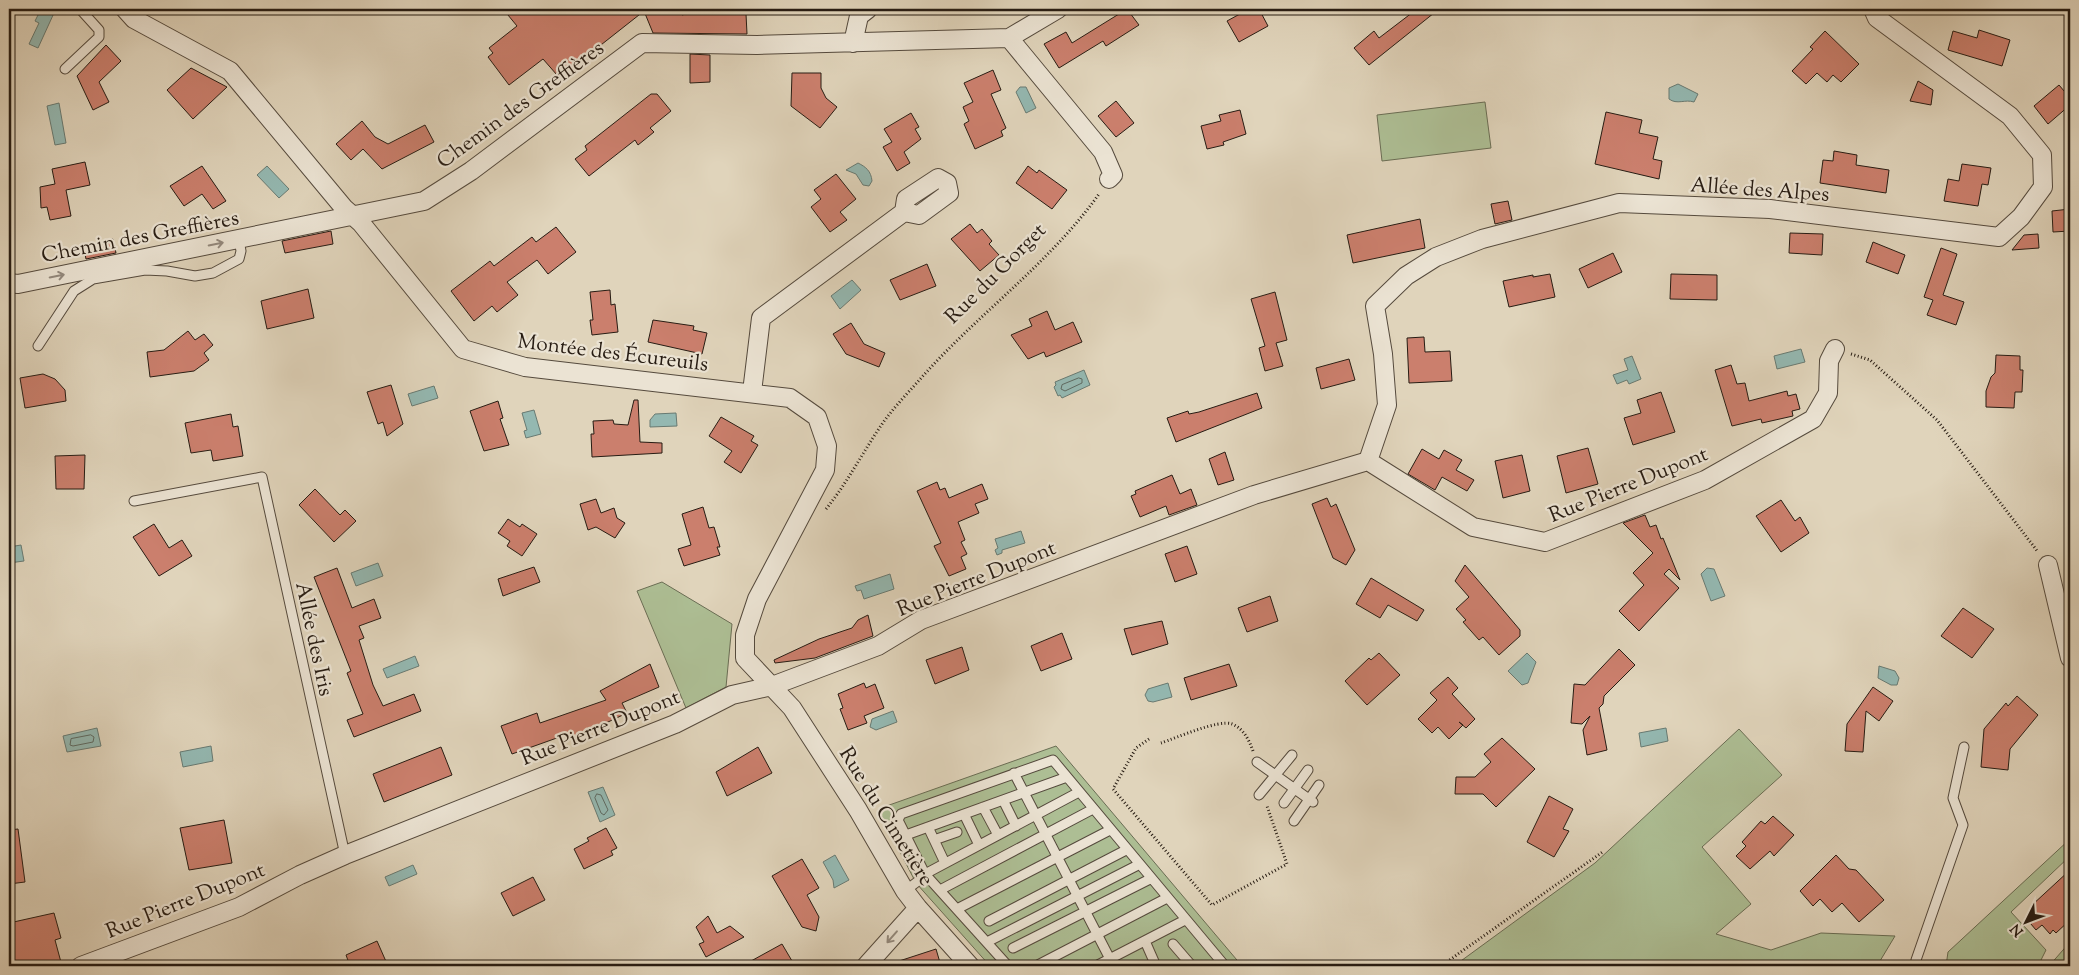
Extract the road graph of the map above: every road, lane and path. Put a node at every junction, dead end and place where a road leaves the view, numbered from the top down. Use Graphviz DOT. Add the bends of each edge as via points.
graph roads {
  1 [pos="80,9"];
  2 [pos="125,9"];
  3 [pos="868,9"];
  4 [pos="1058,9"];
  5 [pos="1873,9"];
  6 [pos="1009,38"];
  7 [pos="853,42"];
  8 [pos="65,69"];
  9 [pos="1109,179"];
  10 [pos="904,212"];
  11 [pos="352,216"];
  12 [pos="239,240"];
  13 [pos="9,283"];
  14 [pos="38,346"];
  15 [pos="1835,349"];
  16 [pos="752,392"];
  17 [pos="1368,461"];
  18 [pos="134,501"];
  19 [pos="824,512"];
  20 [pos="2048,565"];
  21 [pos="2070,658"];
  22 [pos="772,686"];
  23 [pos="1149,739"];
  24 [pos="1161,743"];
  25 [pos="1964,747"];
  26 [pos="1292,755"];
  27 [pos="1257,762"];
  28 [pos="1308,770"];
  29 [pos="1014,773"];
  30 [pos="1275,775"];
  31 [pos="1067,777"];
  32 [pos="1320,785"];
  33 [pos="1294,789"];
  34 [pos="1024,792"];
  35 [pos="1079,792"];
  36 [pos="1259,795"];
  37 [pos="1002,800"];
  38 [pos="1311,801"];
  39 [pos="1284,803"];
  40 [pos="1266,805"];
  41 [pos="983,807"];
  42 [pos="1093,809"];
  43 [pos="964,814"];
  44 [pos="1036,815"];
  45 [pos="1294,821"];
  46 [pos="1016,826"];
  47 [pos="928,827"];
  48 [pos="1110,830"];
  49 [pos="957,832"];
  50 [pos="1046,834"];
  51 [pos="906,835"];
  52 [pos="998,835"];
  53 [pos="934,840"];
  54 [pos="979,845"];
  55 [pos="1126,850"];
  56 [pos="1604,850"];
  57 [pos="345,855"];
  58 [pos="1058,857"];
  59 [pos="945,863"];
  60 [pos="1138,865"];
  61 [pos="926,874"];
  62 [pos="1150,879"];
  63 [pos="1069,880"];
  64 [pos="905,890"];
  65 [pos="940,890"];
  66 [pos="1078,896"];
  67 [pos="1166,898"];
  68 [pos="918,908"];
  69 [pos="957,909"];
  70 [pos="1086,911"];
  71 [pos="989,920"];
  72 [pos="1185,920"];
  73 [pos="1097,934"];
  74 [pos="1145,940"];
  75 [pos="987,942"];
  76 [pos="1173,944"];
  77 [pos="1013,948"];
  78 [pos="1110,959"];
  79 [pos="81,966"];
  80 [pos="866,966"];
  81 [pos="970,966"];
  82 [pos="1008,966"];
  83 [pos="1036,966"];
  84 [pos="1096,966"];
  85 [pos="1117,966"];
  86 [pos="1156,966"];
  87 [pos="1192,966"];
  88 [pos="1225,966"];
  89 [pos="1440,966"];
  90 [pos="1917,966"];
  1 -- 8 [label="lane" via="99,30 99,37"];
  2 -- 11 [label="street, Montée des Écureuils" via="134,19 230,72"];
  3 -- 7 [label="street" via="859,16"];
  4 -- 6 [label="street, Chemin des Greffières"];
  5 -- 17 [label="street, Allée des Alpes" via="1877,18 2010,116 2042,155 2043,188 2021,217 1999,237 1770,209 1619,203 1482,239 1436,257 1406,276 1375,306 1387,405"];
  6 -- 7 [label="street, Chemin des Greffières"];
  6 -- 9 [label="street" via="1103,152 1113,175"];
  7 -- 11 [label="street, Chemin des Greffières" via="757,45 642,43 470,171 424,201"];
  9 -- 19 [label="path, Rue du Gorget" via="1078,222 923,376 881,425 841,491"];
  10 -- 16 [label="street" via="761,318"];
  11 -- 12 [label="street, Chemin des Greffières"];
  11 -- 16 [label="street, Montée des Écureuils" via="463,349 524,367"];
  13 -- 12 [label="street, Chemin des Greffières, one-way" via="18,284"];
  12 -- 14 [label="lane" via="239,259 213,273 195,276 144,270 93,279 74,290"];
  15 -- 17 [label="street, Rue Pierre Dupont" via="1828,361 1828,393 1813,419 1705,480 1545,542 1474,527"];
  15 -- 20 [label="path" via="1870,360 1937,420"];
  16 -- 22 [label="street, Montée des Écureuils" via="790,398 817,417 827,446 825,470 757,599 745,635 745,658"];
  17 -- 22 [label="street, Rue Pierre Dupont" via="1254,495 930,617 878,646"];
  18 -- 57 [label="lane, Allée des Iris" via="262,477"];
  20 -- 21 [label="street"];
  22 -- 57 [label="street, Rue Pierre Dupont" via="732,695 675,724"];
  22 -- 64 [label="street, Rue du Cimetière" via="792,708"];
  23 -- 40 [label="path" via="1136,748 1113,789 1212,904 1287,864"];
  24 -- 27 [label="path" via="1216,725 1231,724 1244,732"];
  25 -- 90 [label="lane" via="1953,798 1963,825 1916,960"];
  26 -- 30 [label="lane"];
  27 -- 30 [label="lane"];
  28 -- 33 [label="lane"];
  29 -- 31 [label="lane" via="1053,760"];
  29 -- 34 [label="lane"];
  29 -- 51 [label="lane" via="900,814 898,820"];
  30 -- 33 [label="lane"];
  30 -- 36 [label="lane"];
  31 -- 34 [label="lane"];
  31 -- 35 [label="lane"];
  32 -- 38 [label="lane"];
  33 -- 38 [label="lane"];
  33 -- 39 [label="lane"];
  34 -- 37 [label="lane"];
  34 -- 44 [label="lane"];
  35 -- 42 [label="lane"];
  35 -- 44 [label="lane"];
  37 -- 41 [label="lane"];
  37 -- 46 [label="lane"];
  38 -- 45 [label="lane"];
  41 -- 43 [label="lane"];
  41 -- 52 [label="lane"];
  42 -- 48 [label="lane"];
  42 -- 50 [label="lane"];
  43 -- 47 [label="lane"];
  43 -- 54 [label="lane"];
  44 -- 46 [label="lane"];
  44 -- 50 [label="lane"];
  46 -- 52 [label="lane"];
  47 -- 51 [label="lane"];
  47 -- 53 [label="lane"];
  48 -- 55 [label="lane"];
  48 -- 58 [label="lane"];
  49 -- 53 [label="lane"];
  50 -- 58 [label="lane"];
  50 -- 65 [label="lane"];
  51 -- 61 [label="lane"];
  52 -- 54 [label="lane"];
  53 -- 59 [label="lane"];
  54 -- 59 [label="lane"];
  55 -- 60 [label="lane"];
  55 -- 63 [label="lane"];
  56 -- 89 [label="path"];
  57 -- 79 [label="street, Rue Pierre Dupont" via="300,874 239,907"];
  58 -- 63 [label="lane"];
  58 -- 69 [label="lane"];
  59 -- 61 [label="lane"];
  60 -- 62 [label="lane"];
  60 -- 66 [label="lane"];
  61 -- 64 [label="lane"];
  61 -- 65 [label="lane"];
  62 -- 67 [label="lane"];
  62 -- 70 [label="lane"];
  63 -- 66 [label="lane"];
  63 -- 71 [label="lane"];
  64 -- 68 [label="street, Rue du Cimetière"];
  65 -- 69 [label="lane"];
  66 -- 70 [label="lane"];
  66 -- 75 [label="lane"];
  67 -- 72 [label="lane"];
  67 -- 73 [label="lane"];
  68 -- 80 [label="street, one-way"];
  68 -- 81 [label="street, Rue du Cimetière"];
  69 -- 75 [label="lane"];
  70 -- 73 [label="lane"];
  70 -- 77 [label="lane"];
  72 -- 74 [label="lane"];
  72 -- 88 [label="lane"];
  73 -- 78 [label="lane"];
  73 -- 83 [label="lane"];
  74 -- 78 [label="lane"];
  74 -- 86 [label="lane"];
  75 -- 82 [label="lane"];
  76 -- 87 [label="lane"];
  78 -- 84 [label="lane"];
  78 -- 85 [label="lane"];
}
